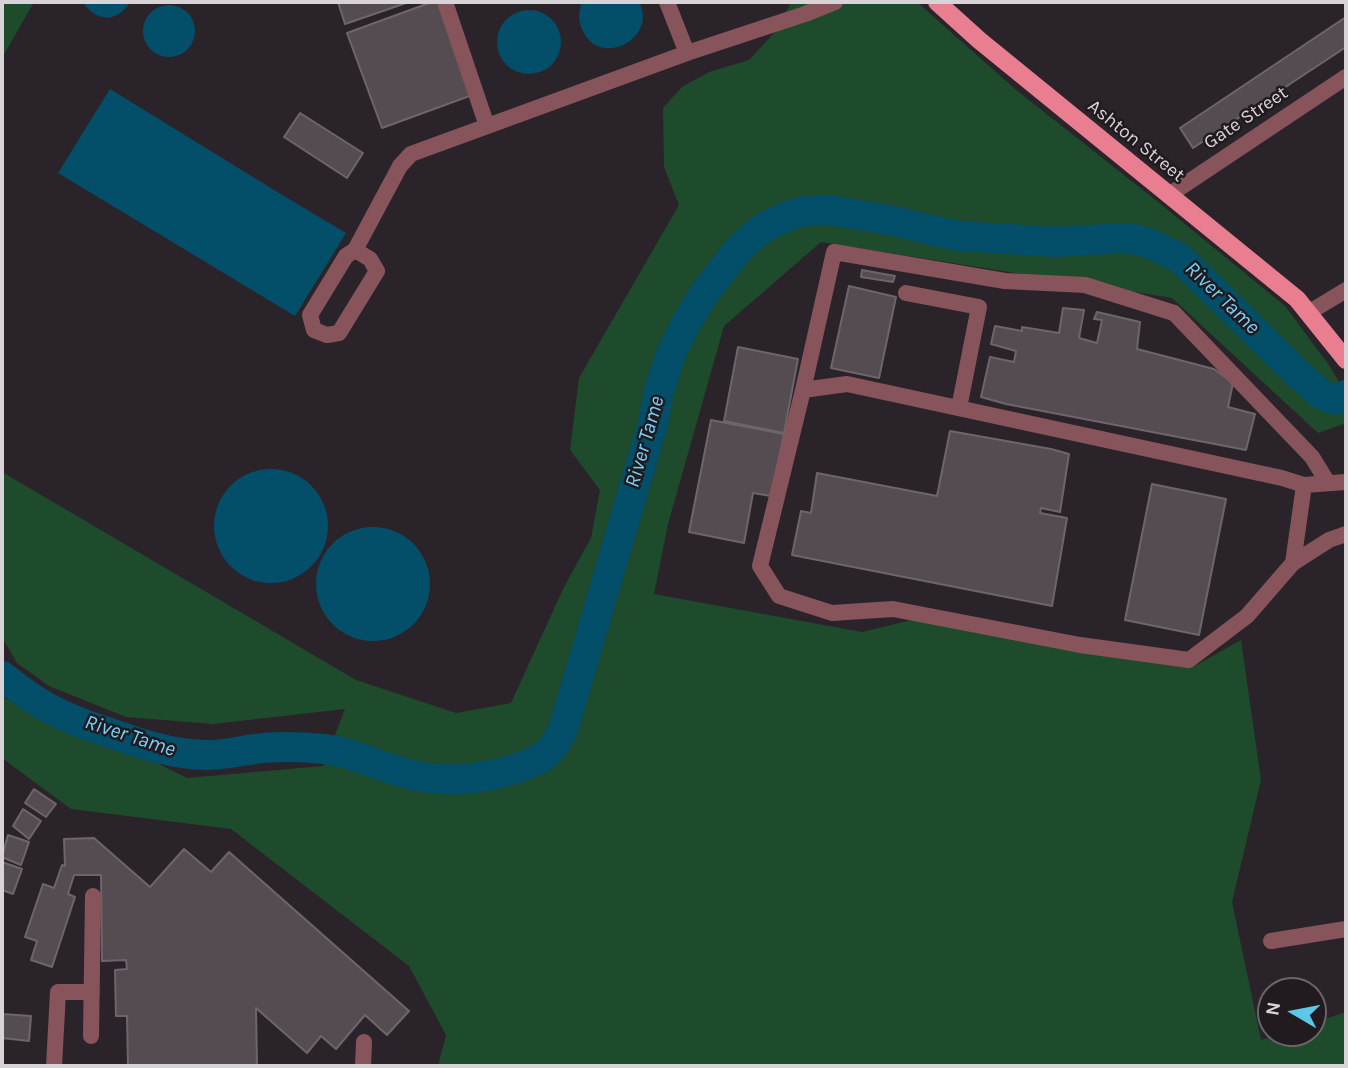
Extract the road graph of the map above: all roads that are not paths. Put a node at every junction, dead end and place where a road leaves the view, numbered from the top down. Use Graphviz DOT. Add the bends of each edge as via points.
graph roads {
  1 [pos="445,2"];
  2 [pos="667,2"];
  3 [pos="835,2"];
  4 [pos="937,2"];
  5 [pos="687,53"];
  6 [pos="1346,77"];
  7 [pos="487,126"];
  8 [pos="1169,195"];
  9 [pos="355,250"];
  10 [pos="1346,290"];
  11 [pos="906,293"];
  12 [pos="1308,313"];
  13 [pos="1346,360"];
  14 [pos="803,390"];
  15 [pos="959,408"];
  16 [pos="1346,482"];
  17 [pos="1328,483"];
  18 [pos="1304,485"];
  19 [pos="1346,534"];
  20 [pos="1293,563"];
  21 [pos="93,896"];
  22 [pos="1346,929"];
  23 [pos="1271,942"];
  24 [pos="92,992"];
  25 [pos="91,1036"];
  26 [pos="364,1042"];
  27 [pos="54,1066"];
  28 [pos="363,1066"];
  1 -- 7 [label="street"];
  2 -- 5 [label="street"];
  3 -- 5 [label="street"];
  4 -- 8 [label="main road, Ashton Street"];
  5 -- 7 [label="street"];
  6 -- 8 [label="street, Gate Street"];
  7 -- 9 [label="street" via="411,154"];
  8 -- 12 [label="main road, Ashton Street" via="1297,299"];
  9 -- 9 [label="street" via="370,259 377,271 339,333 314,330 310,315 346,256"];
  10 -- 12 [label="street"];
  11 -- 15 [label="street" via="979,307"];
  12 -- 13 [label="main road, Ashton Street"];
  14 -- 15 [label="street" via="848,384"];
  14 -- 17 [label="street" via="834,252 1005,281 1085,285 1174,313 1312,457"];
  14 -- 20 [label="street" via="760,566 779,596 832,613 893,609 1080,645 1189,660 1247,616"];
  15 -- 18 [label="street"];
  16 -- 17 [label="street"];
  17 -- 18 [label="street"];
  18 -- 20 [label="street"];
  19 -- 20 [label="street"];
  21 -- 24 [label="street"];
  22 -- 23 [label="street"];
  24 -- 25 [label="street"];
  24 -- 27 [label="street" via="58,992"];
  26 -- 28 [label="street"];
}
